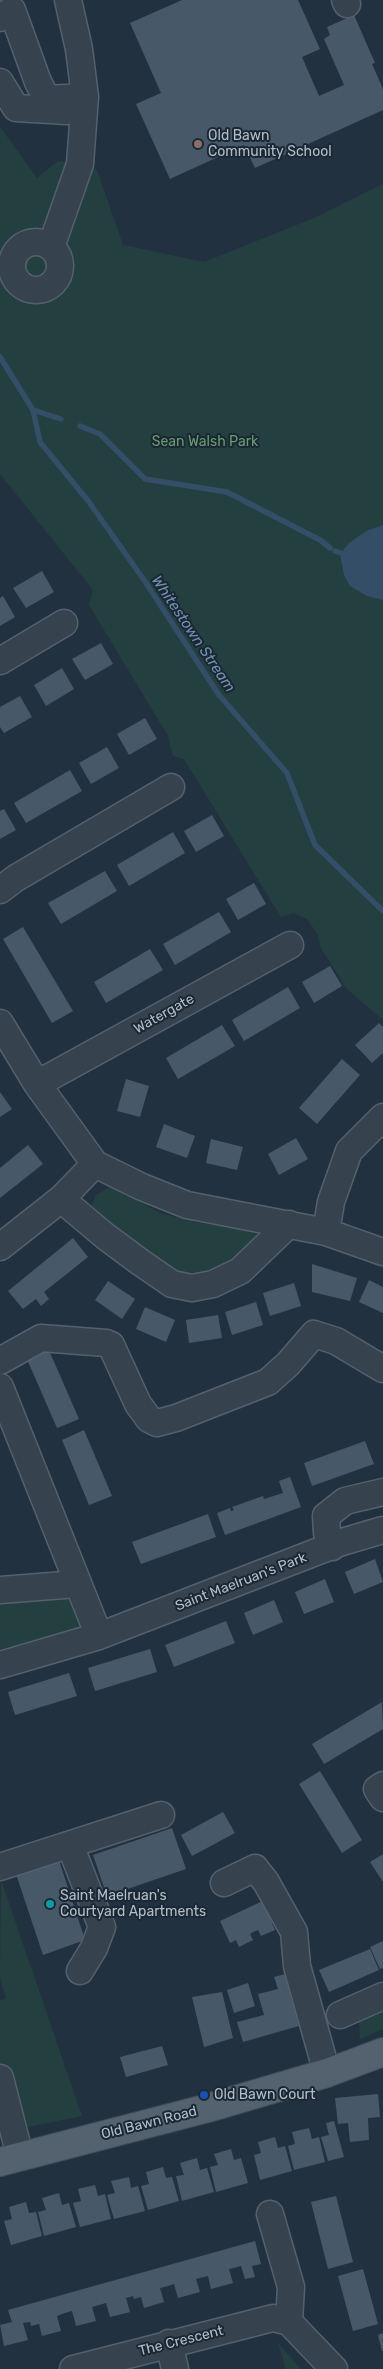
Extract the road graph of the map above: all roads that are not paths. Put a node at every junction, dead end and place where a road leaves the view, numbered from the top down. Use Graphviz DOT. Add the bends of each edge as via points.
graph roads {
  1 [pos="68,0"];
  2 [pos="0,18"];
  3 [pos="0,82"];
  4 [pos="84,104"];
  5 [pos="51,247"];
  6 [pos="8,285"];
  7 [pos="64,623"];
  8 [pos="0,661"];
  9 [pos="171,787"];
  10 [pos="0,890"];
  11 [pos="290,945"];
  12 [pos="0,1023"];
  13 [pos="37,1084"];
  14 [pos="383,1117"];
  15 [pos="95,1164"];
  16 [pos="61,1199"];
  17 [pos="289,1224"];
  18 [pos="326,1232"];
  19 [pos="0,1247"];
  20 [pos="383,1252"];
  21 [pos="0,1361"];
  22 [pos="383,1369"];
  23 [pos="0,1387"];
  24 [pos="383,1492"];
  25 [pos="383,1530"];
  26 [pos="332,1546"];
  27 [pos="78,1584"];
  28 [pos="0,1590"];
  29 [pos="99,1636"];
  30 [pos="0,1665"];
  31 [pos="383,1785"];
  32 [pos="383,1798"];
  33 [pos="161,1815"];
  34 [pos="70,1845"];
  35 [pos="0,1867"];
  36 [pos="224,1883"];
  37 [pos="80,1971"];
  38 [pos="383,1996"];
  39 [pos="340,2015"];
  40 [pos="383,2052"];
  41 [pos="327,2073"];
  42 [pos="0,2078"];
  43 [pos="10,2159"];
  44 [pos="270,2214"];
  45 [pos="289,2322"];
  46 [pos="169,2343"];
  47 [pos="72,2369"];
  48 [pos="175,2369"];
  49 [pos="334,2369"];
  1 -- 4 [label="street" via="79,49"];
  2 -- 4 [label="street" via="12,10 47,99"];
  3 -- 4 [label="street" via="16,108"];
  4 -- 5 [label="street" via="80,164"];
  5 -- 6 [label="street" via="34,242 19,248"];
  5 -- 6 [label="street" via="56,252 60,267 55,282 34,291 20,285"];
  7 -- 8 [label="street"];
  9 -- 10 [label="street"];
  11 -- 13 [label="street, Watergate"];
  12 -- 13 [label="street"];
  13 -- 15 [label="street"];
  14 -- 18 [label="street" via="349,1151 331,1202"];
  15 -- 16 [label="street"];
  15 -- 17 [label="street" via="187,1205"];
  16 -- 17 [label="street" via="105,1236 172,1284 192,1288 213,1284 240,1271"];
  16 -- 19 [label="street"];
  17 -- 18 [label="street"];
  18 -- 20 [label="street"];
  21 -- 22 [label="street" via="41,1338 106,1343 111,1345 138,1404 149,1419 157,1423 268,1382 314,1334 336,1341"];
  23 -- 27 [label="street"];
  24 -- 26 [label="street" via="345,1501 326,1516"];
  25 -- 26 [label="street, Saint Maelruan's Park"];
  26 -- 29 [label="street, Saint Maelruan's Park"];
  27 -- 28 [label="street"];
  27 -- 29 [label="street"];
  29 -- 30 [label="street, Saint Maelruan's Park"];
  31 -- 32 [label="street" via="377,1789"];
  33 -- 34 [label="street"];
  34 -- 35 [label="street"];
  34 -- 37 [label="street" via="102,1927"];
  36 -- 41 [label="street" via="256,1868 294,1932 297,1966"];
  38 -- 39 [label="street"];
  40 -- 41 [label="main road, Old Bawn Road"];
  41 -- 43 [label="main road, Old Bawn Road" via="208,2108"];
  42 -- 43 [label="street"];
  44 -- 45 [label="street" via="291,2287"];
  45 -- 46 [label="street, The Crescent" via="273,2318"];
  45 -- 49 [label="street"];
  46 -- 47 [label="street, The Crescent"];
  46 -- 48 [label="street"];
}
